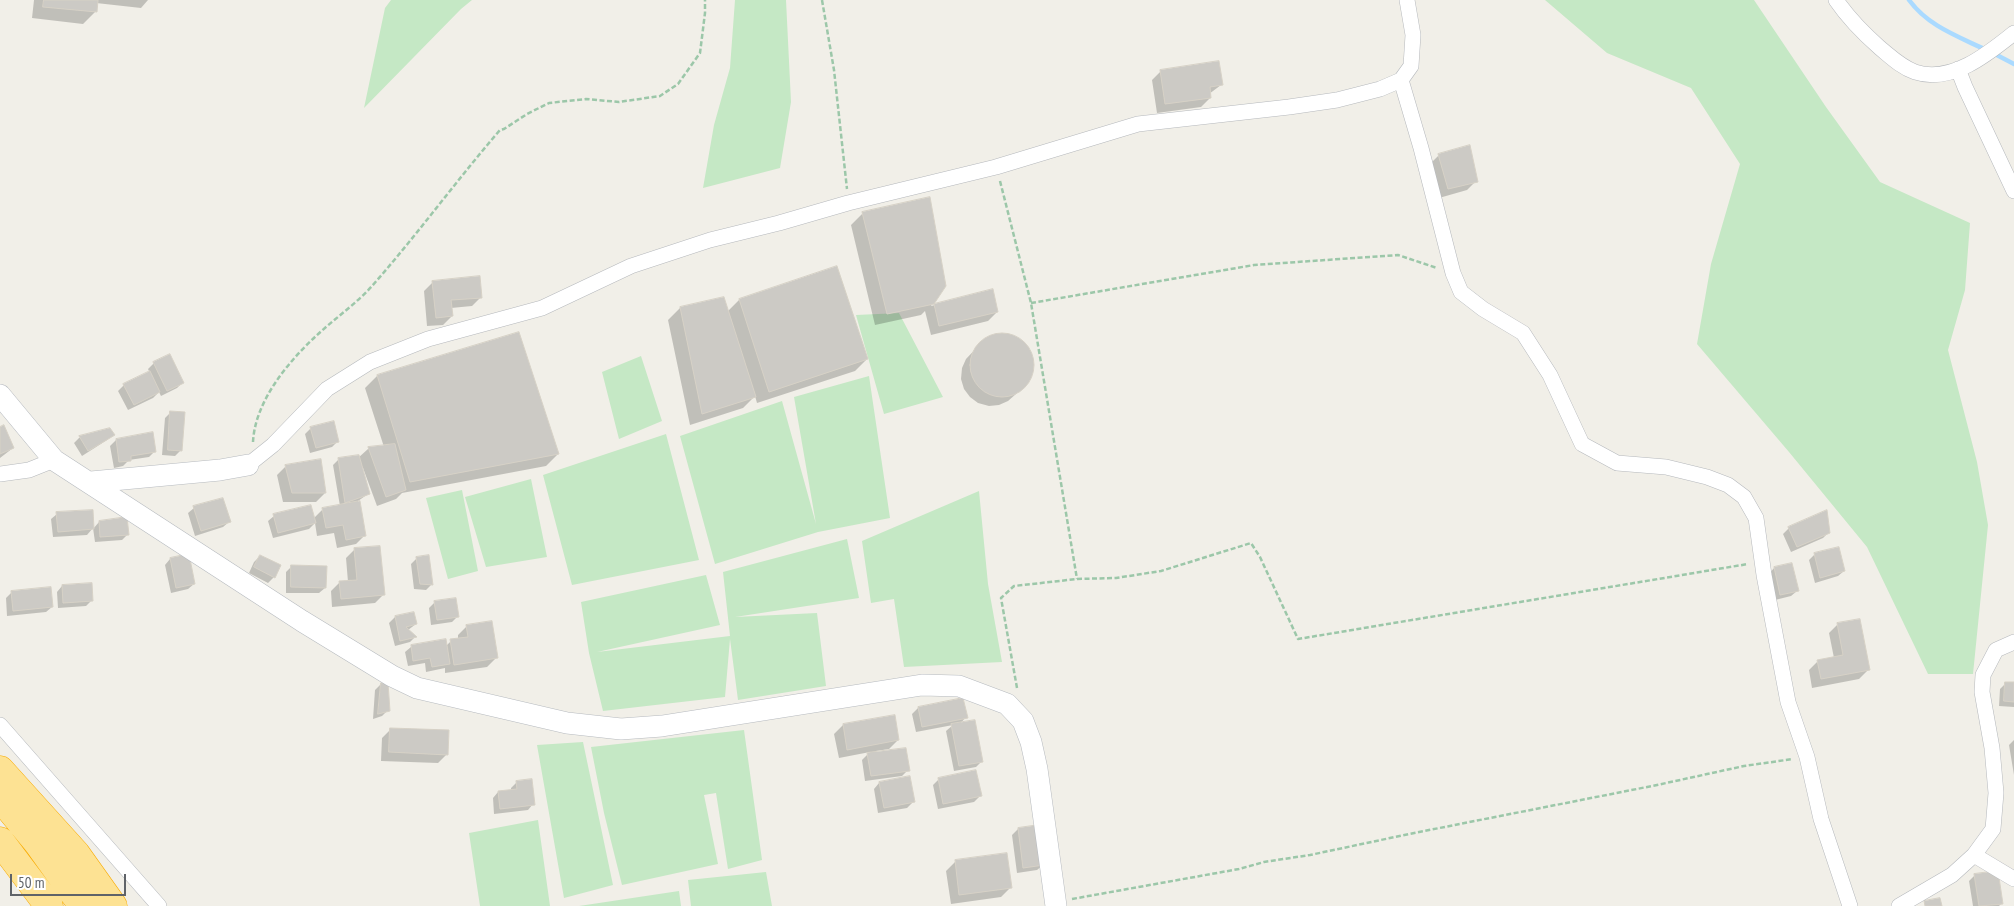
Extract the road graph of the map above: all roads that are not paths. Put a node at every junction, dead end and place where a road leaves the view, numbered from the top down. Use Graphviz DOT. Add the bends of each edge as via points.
graph roads {
  1 [pos="1407,0"];
  2 [pos="1836,0"];
  3 [pos="2014,33"];
  4 [pos="1958,69"];
  5 [pos="1401,80"];
  6 [pos="2014,191"];
  7 [pos="0,395"];
  8 [pos="54,460"];
  9 [pos="248,465"];
  10 [pos="0,474"];
  11 [pos="91,482"];
  12 [pos="2014,642"];
  13 [pos="0,725"];
  14 [pos="0,770"];
  15 [pos="0,798"];
  16 [pos="0,841"];
  17 [pos="1974,855"];
  18 [pos="0,867"];
  19 [pos="2014,879"];
  20 [pos="1056,904"];
  21 [pos="27,906"];
  22 [pos="49,906"];
  23 [pos="83,906"];
  24 [pos="113,906"];
  25 [pos="159,906"];
  26 [pos="1850,906"];
  27 [pos="1899,906"];
  1 -- 5 [label="street" via="1413,35 1411,66"];
  2 -- 4 [label="street" via="1857,28 1900,64 1916,72 1940,74"];
  3 -- 4 [label="street" via="1985,57"];
  4 -- 6 [label="street"];
  5 -- 9 [label="street" via="1337,100 1138,124 996,167 710,240 631,266 542,308 428,339 370,362 327,389 273,445"];
  5 -- 26 [label="street" via="1453,273 1461,292 1523,333 1550,375 1582,444 1617,463 1666,467 1728,485 1744,498 1756,518 1788,702"];
  7 -- 8 [label="street"];
  8 -- 10 [label="street" via="29,470"];
  8 -- 11 [label="street"];
  9 -- 11 [label="street"];
  11 -- 20 [label="street" via="302,621 417,688 567,724 621,729 662,726 922,685 960,686 1007,704 1023,721 1032,742"];
  12 -- 17 [label="street" via="1996,650 1983,675 1982,692 1996,793 1993,829"];
  13 -- 25 [label="street"];
  14 -- 24 [label="highway" via="76,854"];
  15 -- 23 [label="highway" via="38,843"];
  16 -- 22 [label="highway"];
  17 -- 19 [label="street"];
  17 -- 27 [label="street" via="1952,875"];
  18 -- 21 [label="highway"];
}
